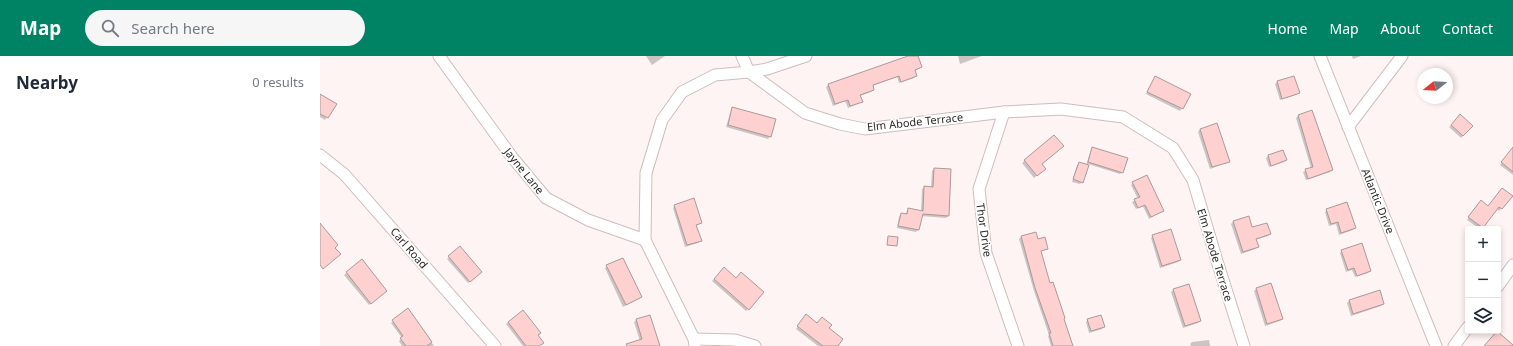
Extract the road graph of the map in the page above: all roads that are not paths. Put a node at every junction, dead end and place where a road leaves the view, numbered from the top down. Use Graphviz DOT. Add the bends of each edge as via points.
graph roads {
  1 [pos="439,56"];
  2 [pos="742,56"];
  3 [pos="806,56"];
  4 [pos="1320,56"];
  5 [pos="1402,56"];
  6 [pos="749,72"];
  7 [pos="1004,112"];
  8 [pos="1348,127"];
  9 [pos="320,155"];
  10 [pos="645,240"];
  11 [pos="1513,265"];
  12 [pos="1501,282"];
  13 [pos="1465,331"];
  14 [pos="695,342"];
  15 [pos="495,346"];
  16 [pos="755,346"];
  17 [pos="1018,346"];
  18 [pos="1244,346"];
  19 [pos="1436,346"];
  20 [pos="1454,346"];
  1 -- 10 [label="street, Jayne Lane" via="512,157 546,198 588,220"];
  2 -- 6 [label="street"];
  3 -- 6 [label="street"];
  4 -- 8 [label="street, Atlantic Drive"];
  5 -- 8 [label="street"];
  6 -- 7 [label="street, Elm Abode Terrace" via="805,113 865,129"];
  6 -- 10 [label="street" via="715,75 682,92 662,120 646,173"];
  7 -- 17 [label="street, Thor Drive" via="979,189 986,253"];
  7 -- 18 [label="street, Elm Abode Terrace" via="1061,109 1123,117 1174,148 1193,180"];
  8 -- 19 [label="street, Atlantic Drive"];
  9 -- 15 [label="street, Carl Road" via="344,174"];
  10 -- 14 [label="street"];
  11 -- 12 [label="street"];
  13 -- 20 [label="street"];
  14 -- 16 [label="street" via="735,340"];
}
